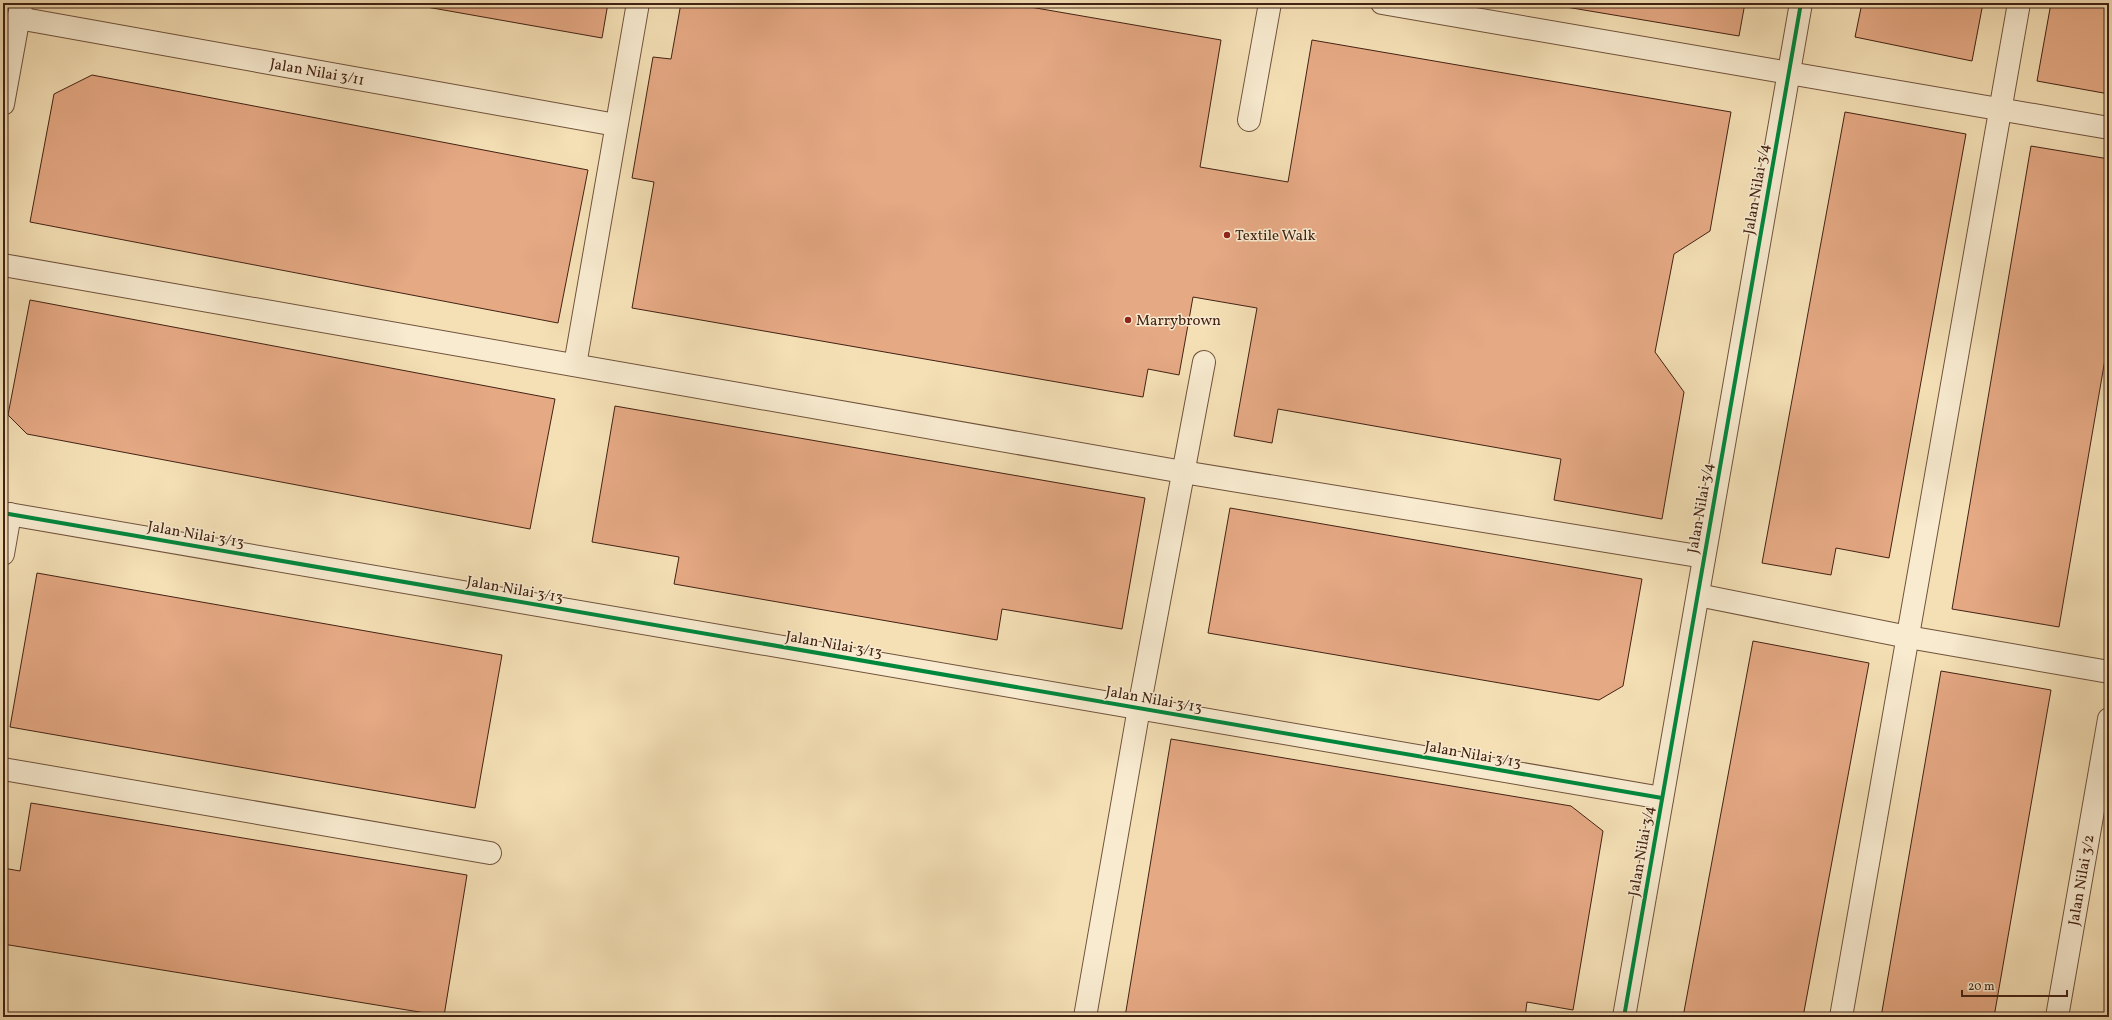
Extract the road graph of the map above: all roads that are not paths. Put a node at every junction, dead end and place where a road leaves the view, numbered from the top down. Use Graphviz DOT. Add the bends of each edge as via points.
graph roads {
  1 [pos="638,3"];
  2 [pos="1270,3"];
  3 [pos="1382,3"];
  4 [pos="1801,3"];
  5 [pos="2019,3"];
  6 [pos="19,10"];
  7 [pos="1789,73"];
  8 [pos="3,104"];
  9 [pos="2000,109"];
  10 [pos="1249,120"];
  11 [pos="616,125"];
  12 [pos="2109,128"];
  13 [pos="3,265"];
  14 [pos="1204,362"];
  15 [pos="575,365"];
  16 [pos="1183,472"];
  17 [pos="7,513"];
  18 [pos="3,554"];
  19 [pos="1704,556"];
  20 [pos="1698,594"];
  21 [pos="1908,638"];
  22 [pos="2109,672"];
  23 [pos="1139,708"];
  24 [pos="2109,718"];
  25 [pos="3,769"];
  26 [pos="1662,798"];
  27 [pos="490,853"];
  28 [pos="1085,1017"];
  29 [pos="1624,1017"];
  30 [pos="1842,1017"];
  31 [pos="2057,1017"];
  1 -- 11 [label="street"];
  2 -- 10 [label="street"];
  3 -- 7 [label="street"];
  4 -- 7 [label="street, Jalan Nilai 3/4"];
  5 -- 9 [label="street"];
  6 -- 8 [label="street"];
  6 -- 11 [label="street, Jalan Nilai 3/11"];
  7 -- 9 [label="street"];
  7 -- 19 [label="street, Jalan Nilai 3/4"];
  9 -- 12 [label="street"];
  9 -- 21 [label="street"];
  11 -- 15 [label="street"];
  13 -- 15 [label="street"];
  14 -- 16 [label="street"];
  15 -- 16 [label="street"];
  16 -- 19 [label="street"];
  16 -- 23 [label="street"];
  17 -- 18 [label="street"];
  17 -- 23 [label="street, Jalan Nilai 3/13"];
  19 -- 20 [label="street, Jalan Nilai 3/4"];
  20 -- 21 [label="street"];
  20 -- 26 [label="street, Jalan Nilai 3/4"];
  21 -- 22 [label="street"];
  21 -- 30 [label="street"];
  23 -- 26 [label="street, Jalan Nilai 3/13"];
  23 -- 28 [label="street"];
  24 -- 31 [label="street, Jalan Nilai 3/2"];
  25 -- 27 [label="street"];
  26 -- 29 [label="street, Jalan Nilai 3/4"];
}
